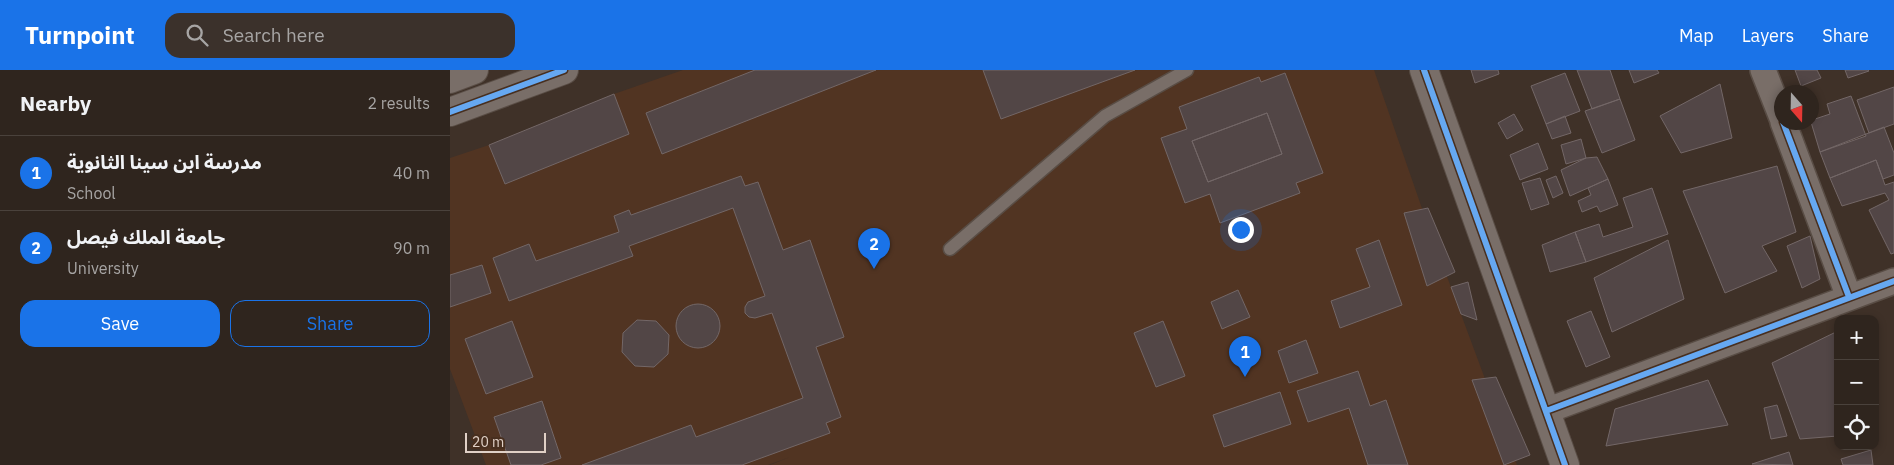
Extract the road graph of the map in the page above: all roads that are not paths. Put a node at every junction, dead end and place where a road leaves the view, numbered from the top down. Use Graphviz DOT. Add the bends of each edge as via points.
graph roads {
  1 [pos="474,70"];
  2 [pos="564,70"];
  3 [pos="1187,70"];
  4 [pos="1424,70"];
  5 [pos="1763,70"];
  6 [pos="450,79"];
  7 [pos="1774,98"];
  8 [pos="450,112"];
  9 [pos="1786,130"];
  10 [pos="950,248"];
  11 [pos="1894,281"];
  12 [pos="1850,297"];
  13 [pos="1546,411"];
  14 [pos="1561,464"];
  1 -- 6 [label="street"];
  2 -- 8 [label="street"];
  3 -- 10 [label="lane" via="1104,116"];
  4 -- 13 [label="street"];
  5 -- 7 [label="street"];
  9 -- 12 [label="street"];
  11 -- 12 [label="street"];
  12 -- 13 [label="street"];
  13 -- 14 [label="street"];
}
